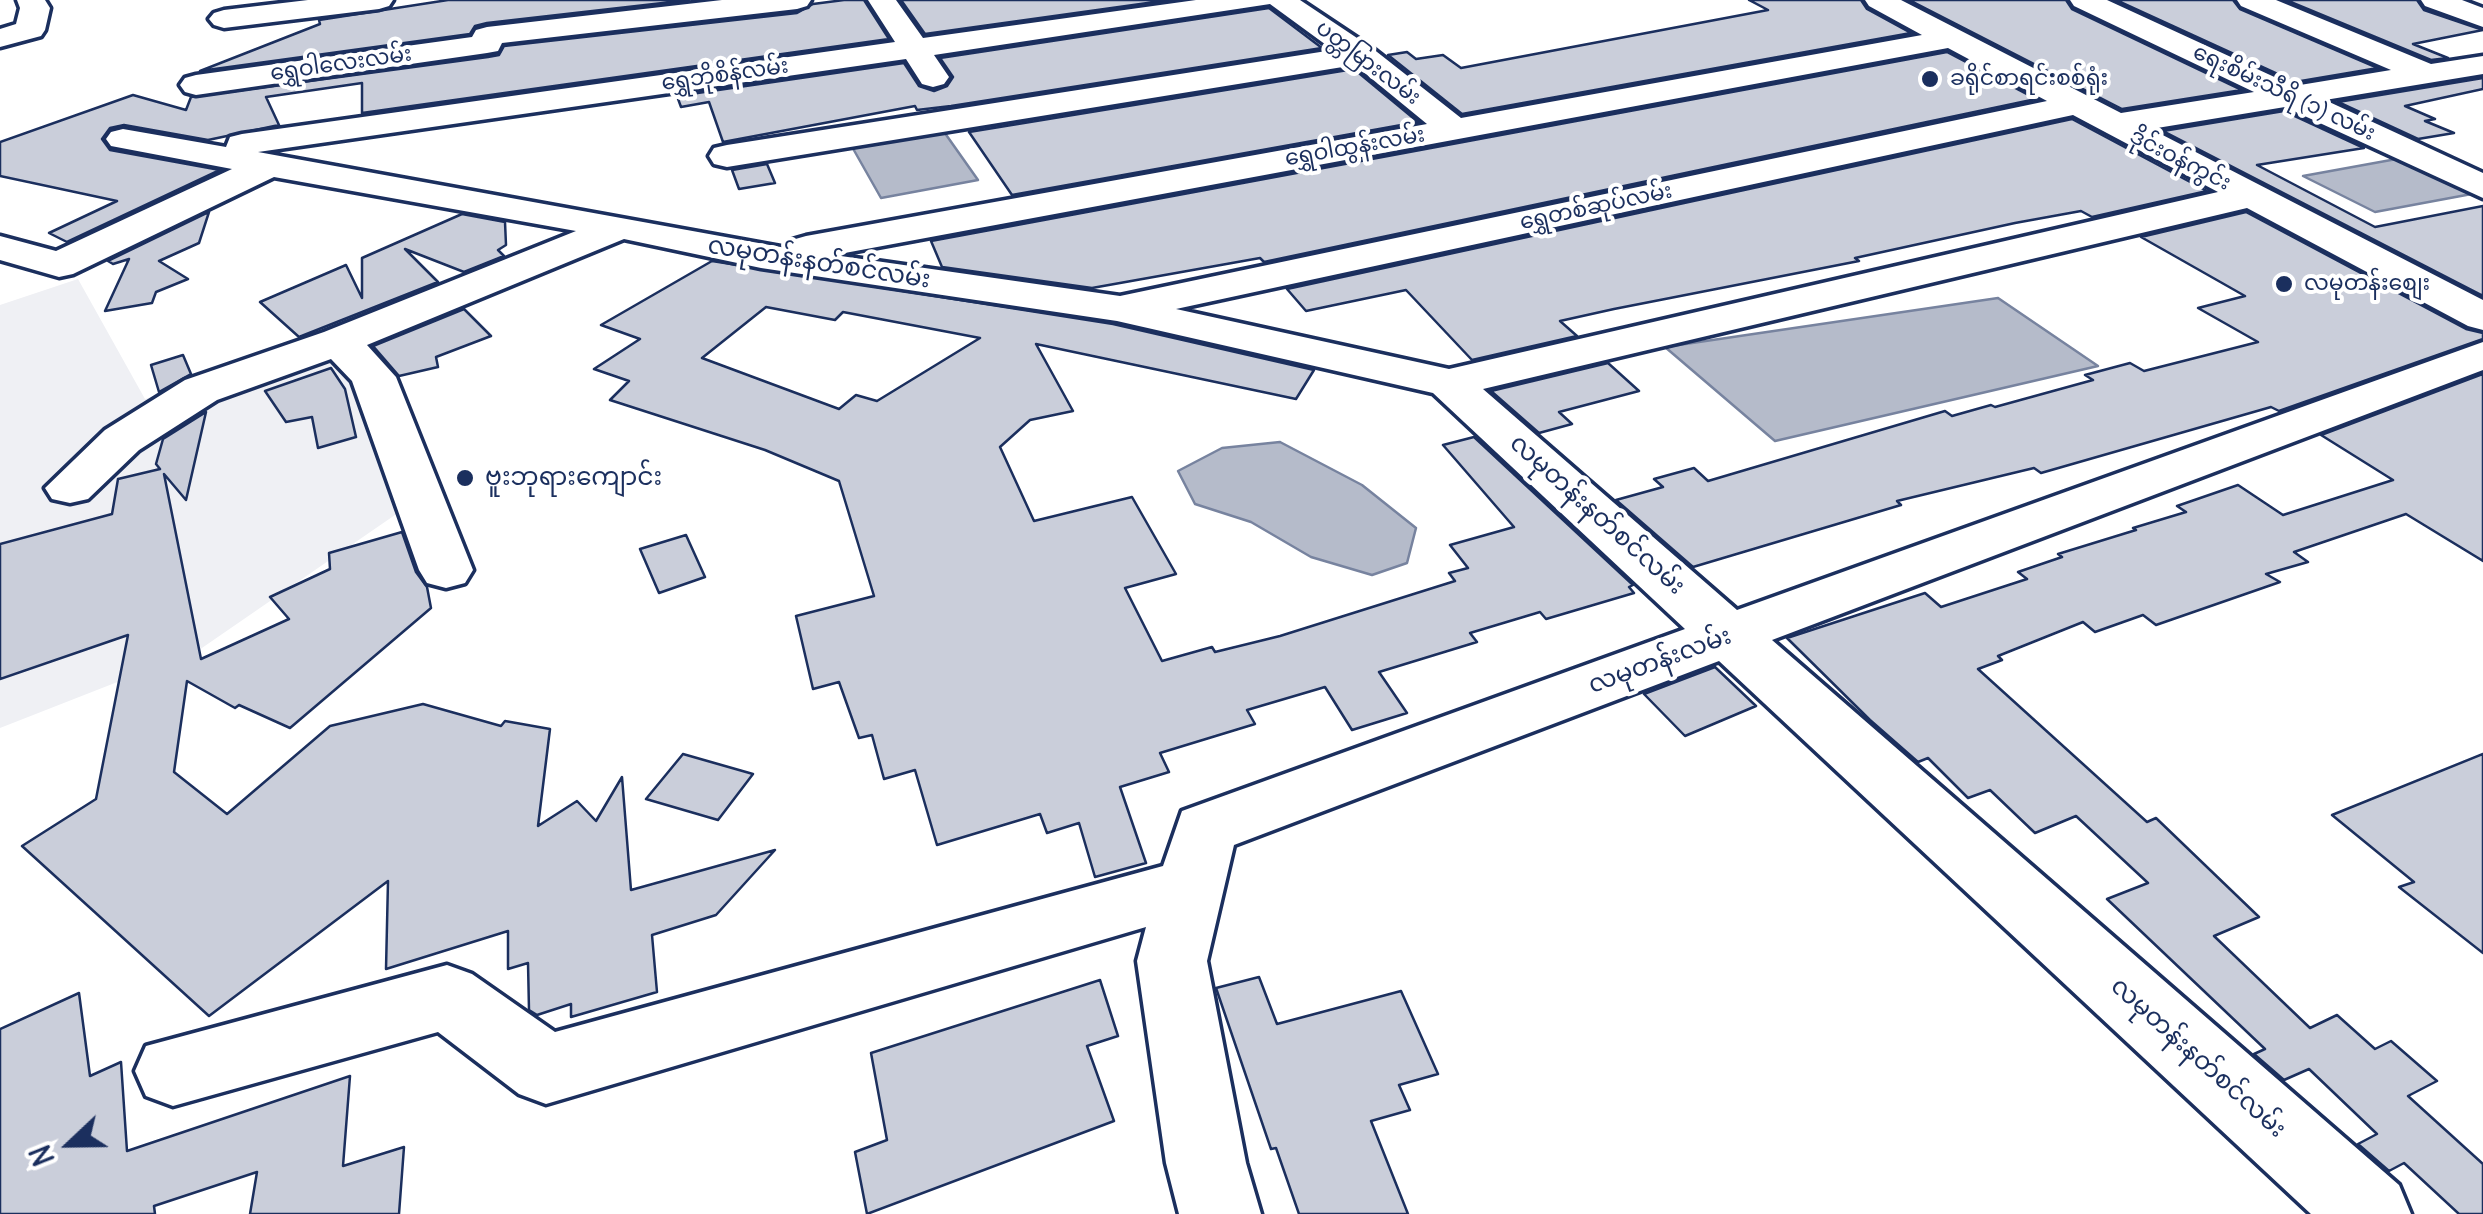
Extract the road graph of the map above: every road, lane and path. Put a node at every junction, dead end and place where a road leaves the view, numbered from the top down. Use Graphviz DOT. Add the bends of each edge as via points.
graph roads {
  1 [pos="31,0"];
  2 [pos="379,0"];
  3 [pos="488,0"];
  4 [pos="798,0"];
  5 [pos="882,0"];
  6 [pos="1258,0"];
  7 [pos="1281,0"];
  8 [pos="1879,0"];
  9 [pos="2084,0"];
  10 [pos="2251,0"];
  11 [pos="2435,0"];
  12 [pos="2483,18"];
  13 [pos="224,19"];
  14 [pos="0,38"];
  15 [pos="1949,39"];
  16 [pos="487,40"];
  17 [pos="914,49"];
  18 [pos="1362,55"];
  19 [pos="2483,66"];
  20 [pos="2428,74"];
  21 [pos="196,84"];
  22 [pos="2293,97"];
  23 [pos="2483,97"];
  24 [pos="2075,105"];
  25 [pos="482,108"];
  26 [pos="959,117"];
  27 [pos="2113,125"];
  28 [pos="1454,129"];
  29 [pos="123,139"];
  30 [pos="192,152"];
  31 [pos="728,156"];
  32 [pos="270,165"];
  33 [pos="2483,187"];
  34 [pos="2251,196"];
  35 [pos="620,227"];
  36 [pos="0,248"];
  37 [pos="762,256"];
  38 [pos="1116,308"];
  39 [pos="2483,317"];
  40 [pos="339,342"];
  41 [pos="2483,355"];
  42 [pos="1449,382"];
  43 [pos="70,488"];
  44 [pos="446,570"];
  45 [pos="1731,635"];
  46 [pos="1191,886"];
  47 [pos="173,1071"];
  48 [pos="1220,1214"];
  49 [pos="2370,1214"];
  1 -- 14 [label="street" via="30,30"];
  2 -- 13 [label="street"];
  3 -- 16 [label="street"];
  4 -- 16 [label="street, ရွှေဝါလေးလမ်း"];
  5 -- 17 [label="street"];
  6 -- 17 [label="street, ရွှေဘိုစိန်လမ်း"];
  7 -- 18 [label="street, ပတ္တမြားလမ်း"];
  8 -- 15 [label="street, ဒိုင်းဝန်ကွင်း"];
  9 -- 22 [label="street, ရေးစိမ်းသီရိ (၁) လမ်း"];
  10 -- 20 [label="street"];
  11 -- 12 [label="street"];
  15 -- 24 [label="street, ဒိုင်းဝန်ကွင်း"];
  15 -- 28 [label="street, ရွှေဝါထွန်းလမ်း"];
  16 -- 21 [label="street, ရွှေဝါလေးလမ်း"];
  16 -- 25 [label="street"];
  17 -- 25 [label="street, ရွှေဘိုစိန်လမ်း"];
  17 -- 26 [label="street"];
  18 -- 26 [label="street"];
  18 -- 28 [label="street, ပတ္တမြားလမ်း"];
  19 -- 20 [label="street"];
  20 -- 22 [label="street"];
  20 -- 23 [label="street"];
  22 -- 27 [label="street"];
  22 -- 33 [label="street, ရေးစိမ်းသီရိ (၁) လမ်း"];
  24 -- 27 [label="street, ဒိုင်းဝန်ကွင်း"];
  24 -- 38 [label="street, ရွှေတစ်ဆုပ်လမ်း"];
  25 -- 30 [label="street, ရွှေဘိုစိန်လမ်း"];
  26 -- 31 [label="street"];
  27 -- 34 [label="street, ဒိုင်းဝန်ကွင်း"];
  28 -- 37 [label="street, ရွှေဝါထွန်းလမ်း"];
  29 -- 30 [label="street, လမုတန်းနတ်စင်လမ်း"];
  30 -- 32 [label="street, လမုတန်းနတ်စင်လမ်း"];
  32 -- 35 [label="street, လမုတန်းနတ်စင်လမ်း"];
  32 -- 36 [label="street" via="59,265"];
  34 -- 39 [label="street, ဒိုင်းဝန်ကွင်း"];
  34 -- 42 [label="street"];
  35 -- 37 [label="street, လမုတန်းနတ်စင်လမ်း"];
  35 -- 40 [label="street"];
  37 -- 38 [label="street, လမုတန်းနတ်စင်လမ်း"];
  38 -- 42 [label="street, လမုတန်းနတ်စင်လမ်း"];
  40 -- 43 [label="street" via="201,390 122,440"];
  40 -- 44 [label="street" via="373,378"];
  41 -- 45 [label="street, လမုတန်းလမ်း"];
  42 -- 45 [label="street, လမုတန်းနတ်စင်လမ်း"];
  45 -- 46 [label="street, လမုတန်းလမ်း" via="1205,829"];
  45 -- 49 [label="street, လမုတန်းနတ်စင်လမ်း"];
  46 -- 47 [label="street" via="546,1068 447,997"];
  46 -- 48 [label="street, လမုတန်းလမ်း" via="1172,962"];
}
